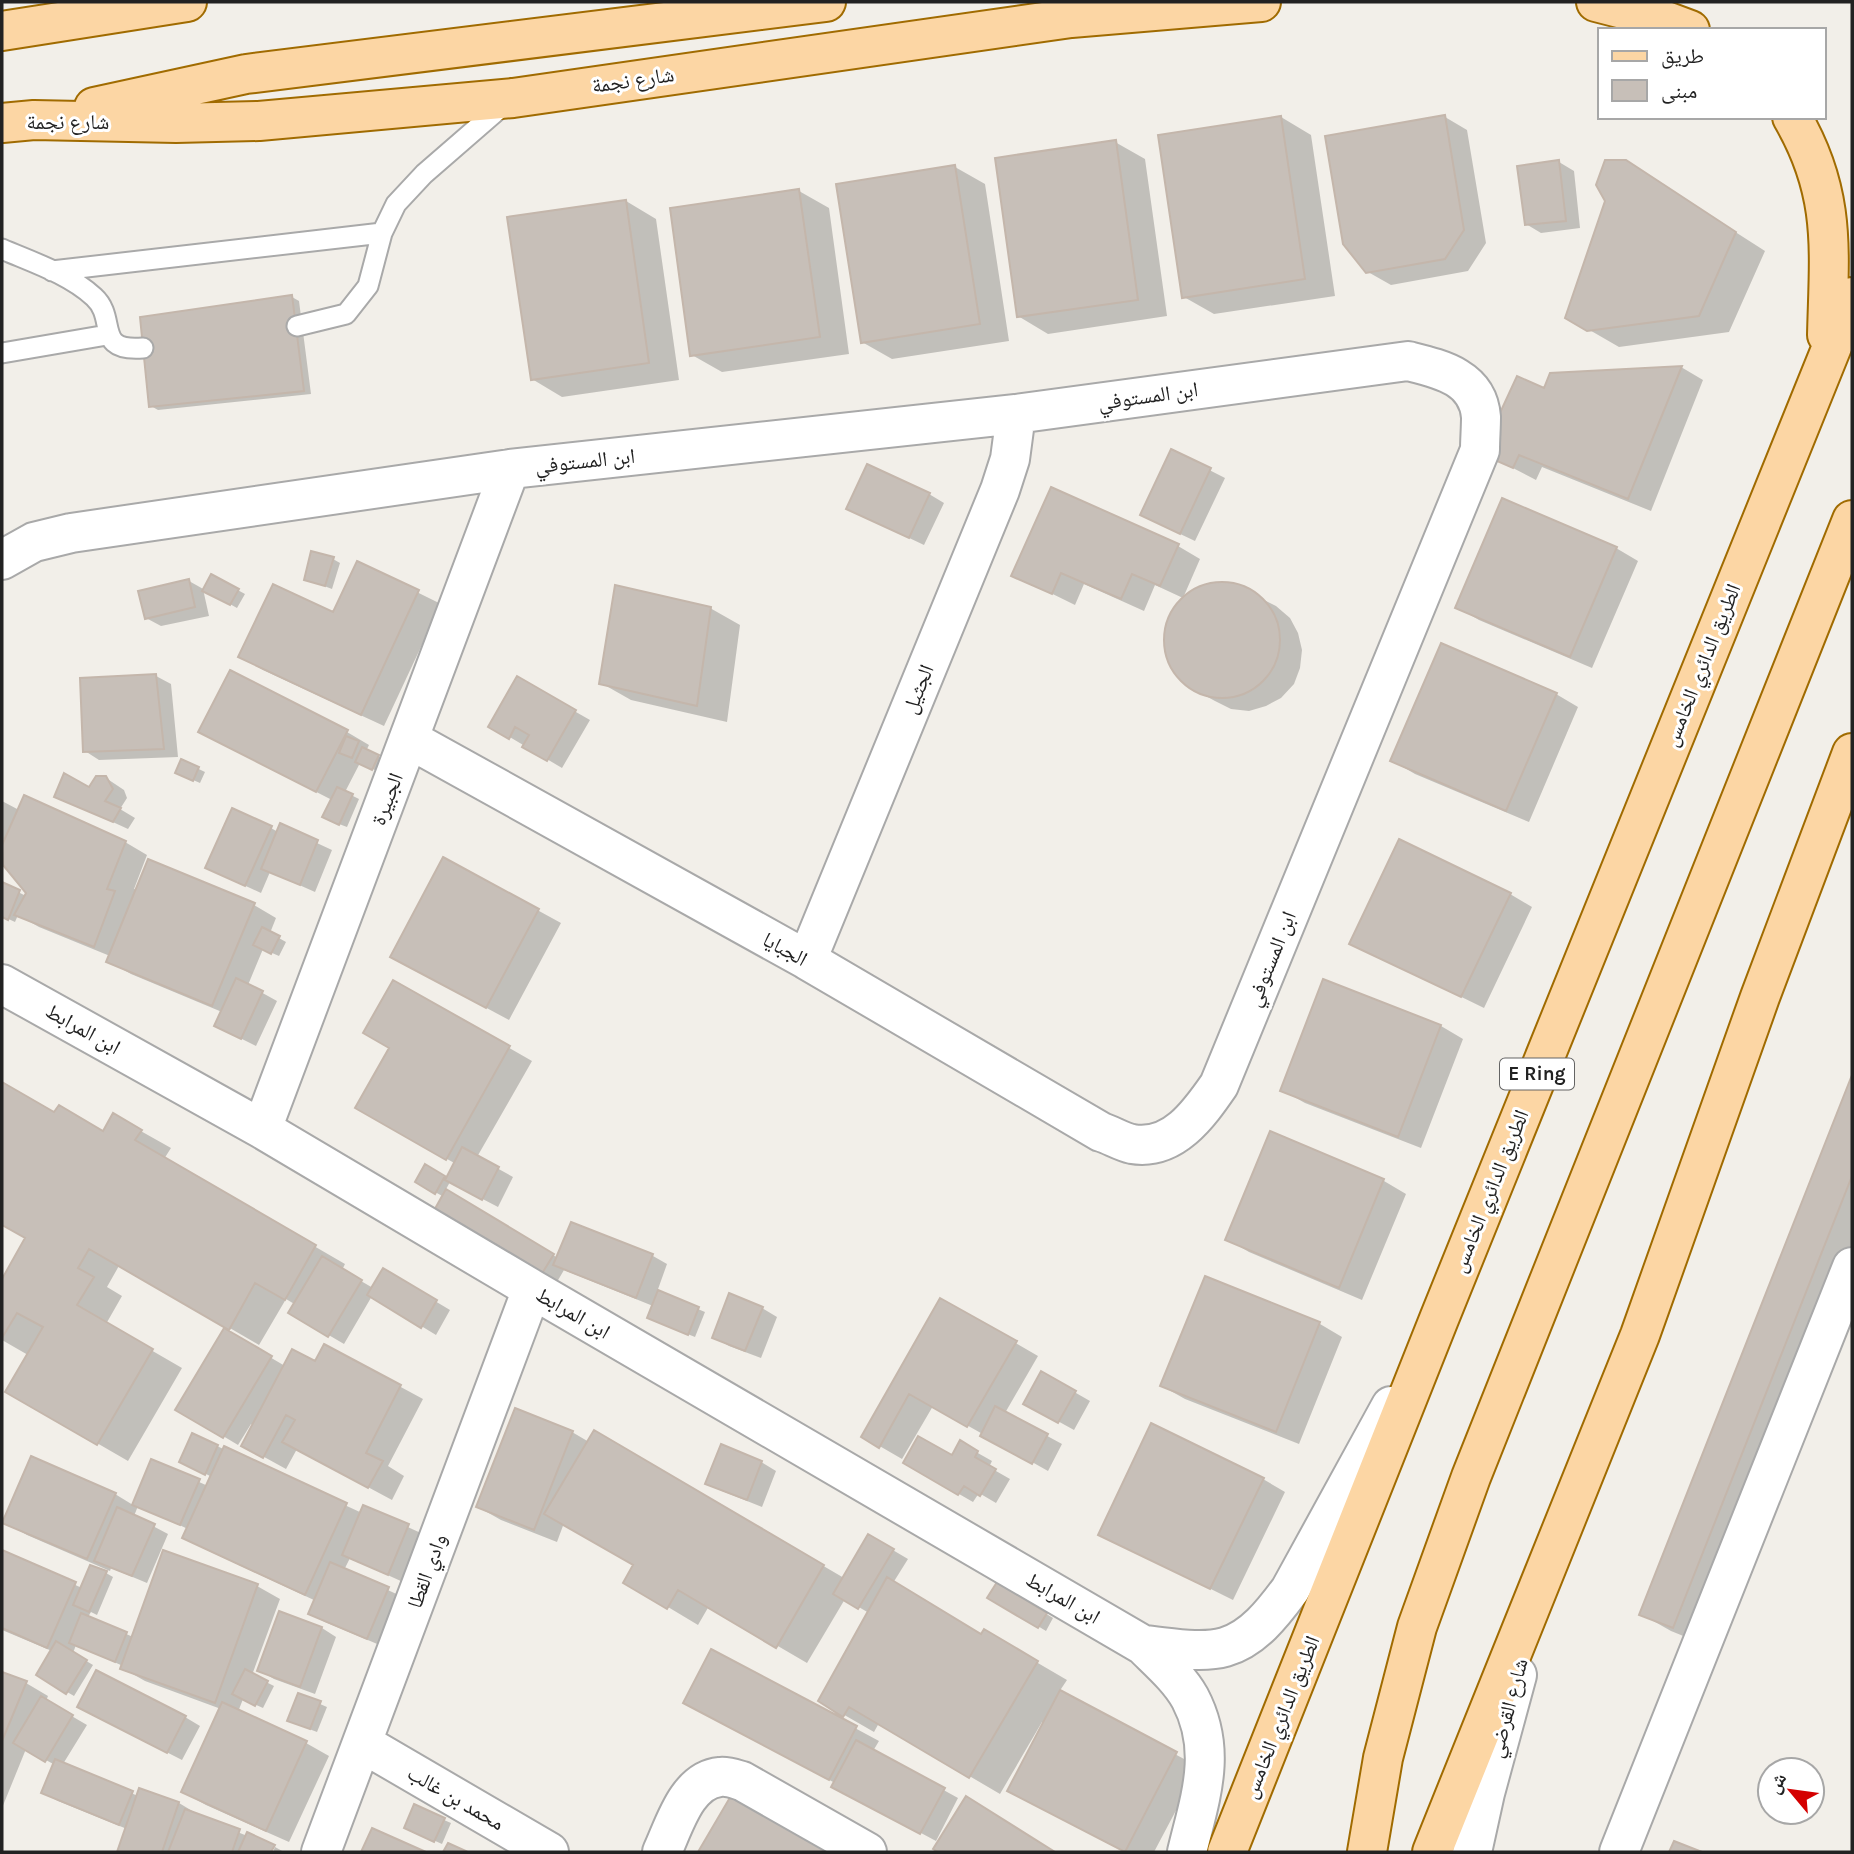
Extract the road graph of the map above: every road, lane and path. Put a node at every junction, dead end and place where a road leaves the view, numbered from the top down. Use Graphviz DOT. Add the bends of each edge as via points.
graph roads {
  1 [pos="187,2"];
  2 [pos="826,2"];
  3 [pos="1261,2"];
  4 [pos="1596,2"];
  5 [pos="1685,28"];
  6 [pos="2,31"];
  7 [pos="513,97"];
  8 [pos="1793,119"];
  9 [pos="18,121"];
  10 [pos="382,233"];
  11 [pos="2,249"];
  12 [pos="52,271"];
  13 [pos="1852,297"];
  14 [pos="297,326"];
  15 [pos="107,335"];
  16 [pos="143,348"];
  17 [pos="2,353"];
  18 [pos="1827,356"];
  19 [pos="1016,414"];
  20 [pos="510,469"];
  21 [pos="1852,520"];
  22 [pos="2,561"];
  23 [pos="409,739"];
  24 [pos="1852,753"];
  25 [pos="807,960"];
  26 [pos="2,984"];
  27 [pos="262,1129"];
  28 [pos="1164,1142"];
  29 [pos="1852,1267"];
  30 [pos="532,1289"];
  31 [pos="1438,1319"];
  32 [pos="1548,1564"];
  33 [pos="1143,1645"];
  34 [pos="362,1743"];
  35 [pos="321,1852"];
  36 [pos="549,1852"];
  37 [pos="662,1852"];
  38 [pos="867,1852"];
  39 [pos="1187,1852"];
  40 [pos="1227,1852"];
  41 [pos="1367,1852"];
  42 [pos="1432,1852"];
  43 [pos="1472,1852"];
  44 [pos="1619,1852"];
  1 -- 6 [label="main road"];
  2 -- 9 [label="main road" via="246,74"];
  3 -- 7 [label="main road, شارع نجمة" via="1071,18"];
  4 -- 5 [label="main road"];
  7 -- 9 [label="main road, شارع نجمة" via="259,121"];
  7 -- 10 [label="lane" via="415,184 396,204"];
  8 -- 18 [label="main road" via="1821,180 1829,220"];
  10 -- 12 [label="lane"];
  10 -- 14 [label="lane" via="368,286 346,314"];
  11 -- 12 [label="lane"];
  12 -- 15 [label="lane" via="96,299 105,312"];
  13 -- 18 [label="main road, الطريق الدائري الخامس / E Ring"];
  15 -- 16 [label="lane" via="114,344"];
  15 -- 17 [label="lane"];
  18 -- 31 [label="main road, الطريق الدائري الخامس / E Ring"];
  19 -- 20 [label="street, ابن المستوفي"];
  19 -- 25 [label="street, الجثيل" via="1000,490"];
  19 -- 28 [label="street, ابن المستوفي" via="1408,362 1443,370 1469,387 1481,414 1480,450 1219,1085 1196,1118"];
  20 -- 22 [label="street, ابن المستوفي" via="71,533 34,542"];
  20 -- 23 [label="street, الجبيرة"];
  21 -- 41 [label="main road" via="1471,1477 1417,1627 1383,1758"];
  23 -- 25 [label="street, الجبايا"];
  23 -- 27 [label="street, الجبيرة"];
  24 -- 32 [label="main road" via="1640,1335"];
  25 -- 28 [label="street, الجبايا" via="1101,1132 1133,1144"];
  26 -- 27 [label="street, ابن المرابط"];
  27 -- 30 [label="street, ابن المرابط"];
  29 -- 44 [label="street"];
  30 -- 33 [label="street, ابن المرابط"];
  30 -- 34 [label="street, وادي القطا"];
  31 -- 33 [label="street, ابن المرابط" via="1290,1590 1274,1611 1253,1632 1225,1647"];
  31 -- 40 [label="main road, الطريق الدائري الخامس / E Ring"];
  32 -- 42 [label="main road"];
  32 -- 43 [label="street, شارع القرضي"];
  33 -- 39 [label="street, ابن المرابط" via="1189,1697 1205,1742 1205,1775"];
  34 -- 35 [label="street, وادي القطا"];
  34 -- 36 [label="street, محمد بن غالب"];
  37 -- 38 [label="street" via="689,1795 703,1782 720,1776 742,1781"];
}
